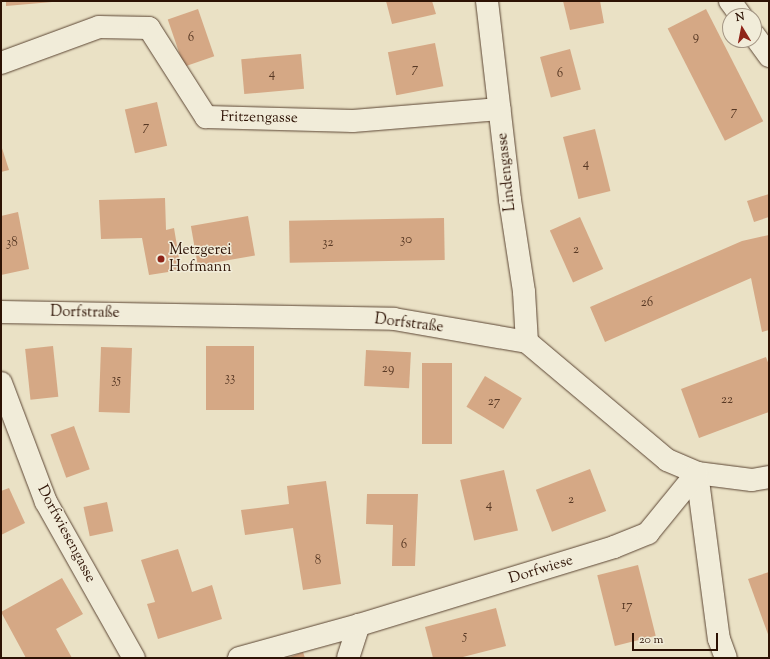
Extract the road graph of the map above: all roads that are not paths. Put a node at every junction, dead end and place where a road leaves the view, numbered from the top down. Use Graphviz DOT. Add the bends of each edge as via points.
graph roads {
  1 [pos="487,1"];
  2 [pos="762,46"];
  3 [pos="769,56"];
  4 [pos="1,63"];
  5 [pos="500,109"];
  6 [pos="1,312"];
  7 [pos="527,342"];
  8 [pos="1,383"];
  9 [pos="697,473"];
  10 [pos="769,477"];
  11 [pos="359,625"];
  12 [pos="134,658"];
  13 [pos="239,658"];
  14 [pos="348,658"];
  15 [pos="726,658"];
  1 -- 5 [label="street, Lindengasse"];
  2 -- 3 [label="street"];
  4 -- 5 [label="street, Fritzengasse" via="100,27 149,28 206,117 353,121"];
  5 -- 7 [label="street, Lindengasse" via="524,292"];
  6 -- 7 [label="street, Dorfstraße" via="394,319"];
  7 -- 9 [label="street" via="667,460"];
  8 -- 12 [label="street, Dorfwiesengasse" via="46,502"];
  9 -- 10 [label="street" via="752,480"];
  9 -- 11 [label="street, Dorfwiese" via="648,533 614,547"];
  9 -- 15 [label="street" via="719,639"];
  11 -- 13 [label="street, Dorfwiese"];
  11 -- 14 [label="street"];
}
